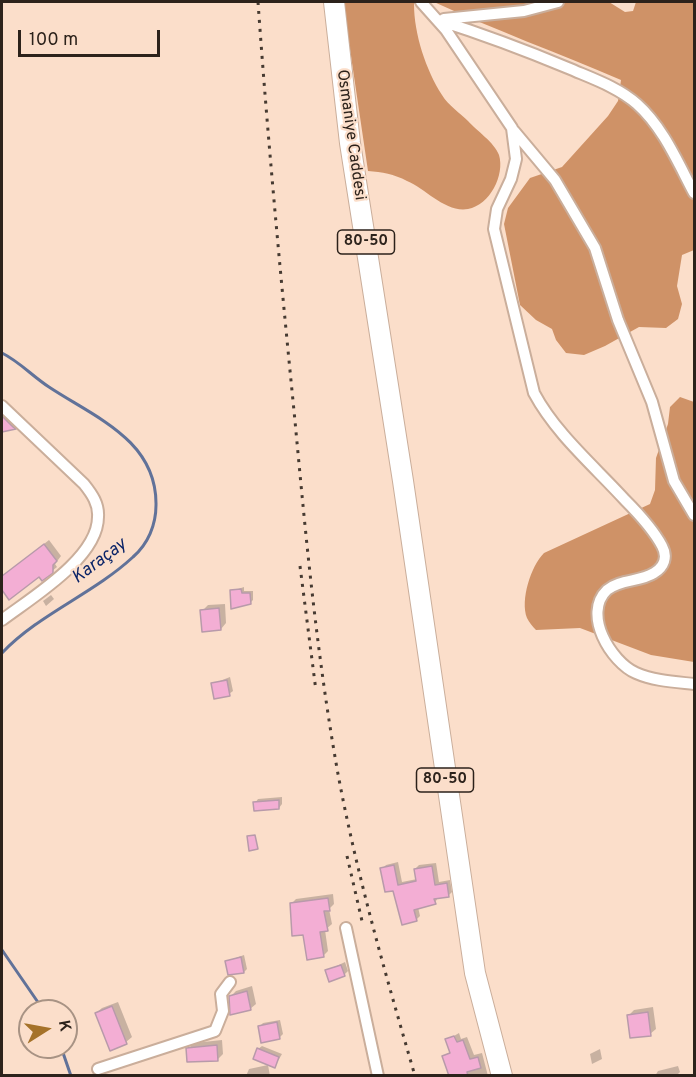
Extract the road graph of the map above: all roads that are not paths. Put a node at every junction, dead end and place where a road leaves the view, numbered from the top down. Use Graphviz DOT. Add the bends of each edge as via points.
graph roads {
  1 [pos="329,2"];
  2 [pos="334,2"];
  3 [pos="421,2"];
  4 [pos="558,2"];
  5 [pos="437,20"];
  6 [pos="512,128"];
  7 [pos="694,193"];
  8 [pos="2,406"];
  9 [pos="694,514"];
  10 [pos="2,621"];
  11 [pos="694,684"];
  12 [pos="346,928"];
  13 [pos="230,982"];
  14 [pos="98,1069"];
  15 [pos="378,1076"];
  16 [pos="492,1076"];
  17 [pos="502,1076"];
  1 -- 16 [label="highway" via="345,148 464,949"];
  2 -- 17 [label="highway, Osmaniye Caddesi / 80-50" via="350,143 475,973"];
  3 -- 5 [label="street"];
  4 -- 5 [label="street" via="524,11"];
  5 -- 6 [label="street"];
  5 -- 7 [label="street" via="539,56 603,82 628,97 659,131"];
  6 -- 9 [label="street" via="555,180 595,248 621,328 652,402 674,481"];
  6 -- 11 [label="street" via="516,159 497,209 494,229 534,393 560,431 645,521 666,557 654,573 610,588 602,596 598,619 611,650 635,673"];
  8 -- 10 [label="street" via="84,484 95,498 99,518 80,559"];
  12 -- 15 [label="street"];
  13 -- 14 [label="street" via="221,994 224,1011 215,1031"];
}
